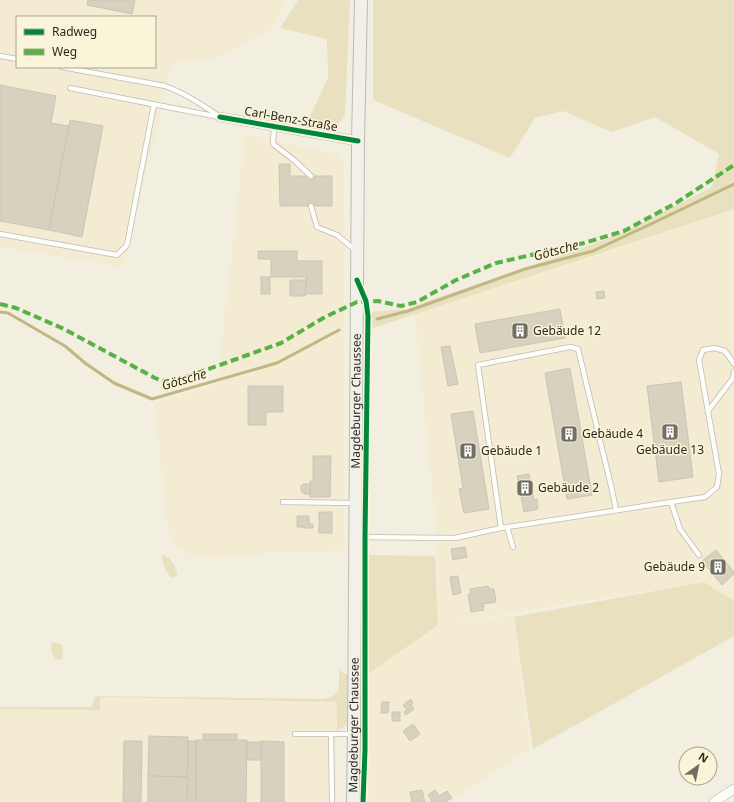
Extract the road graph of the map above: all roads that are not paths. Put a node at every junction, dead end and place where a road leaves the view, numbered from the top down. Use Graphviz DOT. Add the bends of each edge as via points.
graph roads {
  1 [pos="361,0"];
  2 [pos="0,56"];
  3 [pos="16,59"];
  4 [pos="67,68"];
  5 [pos="70,88"];
  6 [pos="154,104"];
  7 [pos="220,117"];
  8 [pos="274,127"];
  9 [pos="358,141"];
  10 [pos="311,176"];
  11 [pos="311,206"];
  12 [pos="0,234"];
  13 [pos="358,252"];
  14 [pos="734,364"];
  15 [pos="734,372"];
  16 [pos="708,411"];
  17 [pos="283,502"];
  18 [pos="671,502"];
  19 [pos="356,503"];
  20 [pos="616,510"];
  21 [pos="507,527"];
  22 [pos="501,528"];
  23 [pos="356,537"];
  24 [pos="513,548"];
  25 [pos="699,555"];
  26 [pos="295,734"];
  27 [pos="331,734"];
  28 [pos="354,734"];
  29 [pos="734,789"];
  30 [pos="332,802"];
  31 [pos="353,802"];
  32 [pos="714,802"];
  1 -- 9 [label="main road, Magdeburger Chaussee"];
  2 -- 3 [label="lane"];
  4 -- 7 [label="lane, Carl-Benz-Straße" via="165,86 200,103"];
  5 -- 6 [label="lane, Carl-Benz-Straße"];
  6 -- 7 [label="lane, Carl-Benz-Straße"];
  6 -- 12 [label="lane" via="127,245 117,255"];
  7 -- 8 [label="street, Carl-Benz-Straße"];
  8 -- 9 [label="street, Carl-Benz-Straße"];
  8 -- 10 [label="lane" via="273,144"];
  9 -- 13 [label="main road, Magdeburger Chaussee"];
  11 -- 13 [label="lane" via="317,227 337,235"];
  13 -- 19 [label="main road, Magdeburger Chaussee"];
  14 -- 16 [label="lane" via="725,351 714,348 703,350 699,360"];
  15 -- 16 [label="lane" via="733,378"];
  16 -- 18 [label="lane" via="719,474 717,487 704,497"];
  17 -- 19 [label="lane"];
  18 -- 20 [label="lane"];
  18 -- 25 [label="lane" via="680,530"];
  19 -- 23 [label="main road, Magdeburger Chaussee"];
  20 -- 21 [label="lane"];
  20 -- 22 [label="lane" via="578,349 570,347 478,365"];
  21 -- 22 [label="lane"];
  21 -- 24 [label="lane"];
  22 -- 23 [label="lane" via="455,538"];
  23 -- 28 [label="main road, Magdeburger Chaussee"];
  26 -- 27 [label="lane"];
  27 -- 28 [label="lane"];
  27 -- 30 [label="lane"];
  28 -- 31 [label="main road, Magdeburger Chaussee"];
  29 -- 32 [label="street"];
}
